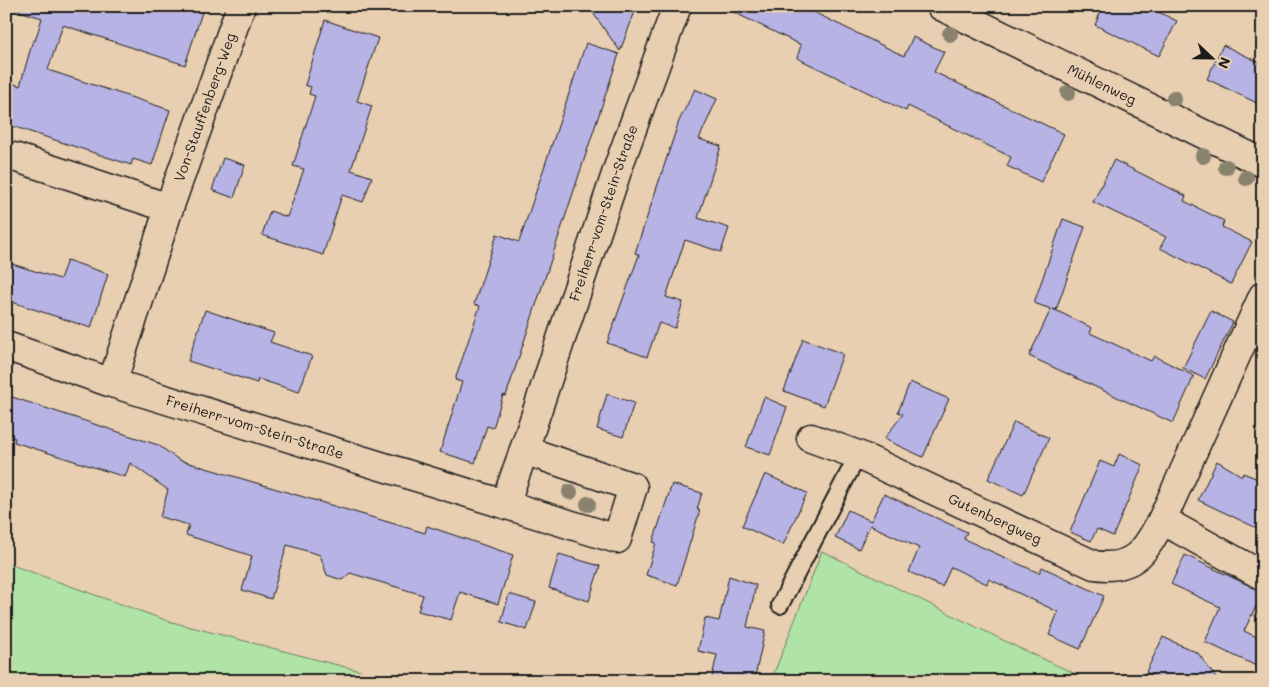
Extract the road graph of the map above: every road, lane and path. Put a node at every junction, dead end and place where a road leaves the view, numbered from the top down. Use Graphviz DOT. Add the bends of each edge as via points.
graph roads {
  1 [pos="241,6"];
  2 [pos="677,6"];
  3 [pos="941,6"];
  4 [pos="14,157"];
  5 [pos="1263,163"];
  6 [pos="169,208"];
  7 [pos="1263,296"];
  8 [pos="6,346"];
  9 [pos="112,383"];
  10 [pos="811,438"];
  11 [pos="524,450"];
  12 [pos="858,455"];
  13 [pos="505,504"];
  14 [pos="1162,520"];
  15 [pos="1263,576"];
  16 [pos="780,605"];
  1 -- 6 [label="street, Von-Stauffenberg-Weg"];
  2 -- 11 [label="street, Freiherr-vom-Stein-Straße" via="620,162"];
  3 -- 5 [label="street, Mühlenweg"];
  4 -- 6 [label="street"];
  6 -- 9 [label="street, Von-Stauffenberg-Weg"];
  7 -- 14 [label="street, Gutenbergweg"];
  8 -- 9 [label="street, Freiherr-vom-Stein-Straße"];
  9 -- 13 [label="street, Freiherr-vom-Stein-Straße"];
  10 -- 12 [label="street, Gutenbergweg"];
  11 -- 13 [label="street, Freiherr-vom-Stein-Straße"];
  11 -- 13 [label="street, Freiherr-vom-Stein-Straße" via="633,487 617,539"];
  12 -- 14 [label="street, Gutenbergweg" via="1094,565 1111,567 1131,561 1146,550"];
  12 -- 16 [label="lane"];
  14 -- 15 [label="street"];
}
